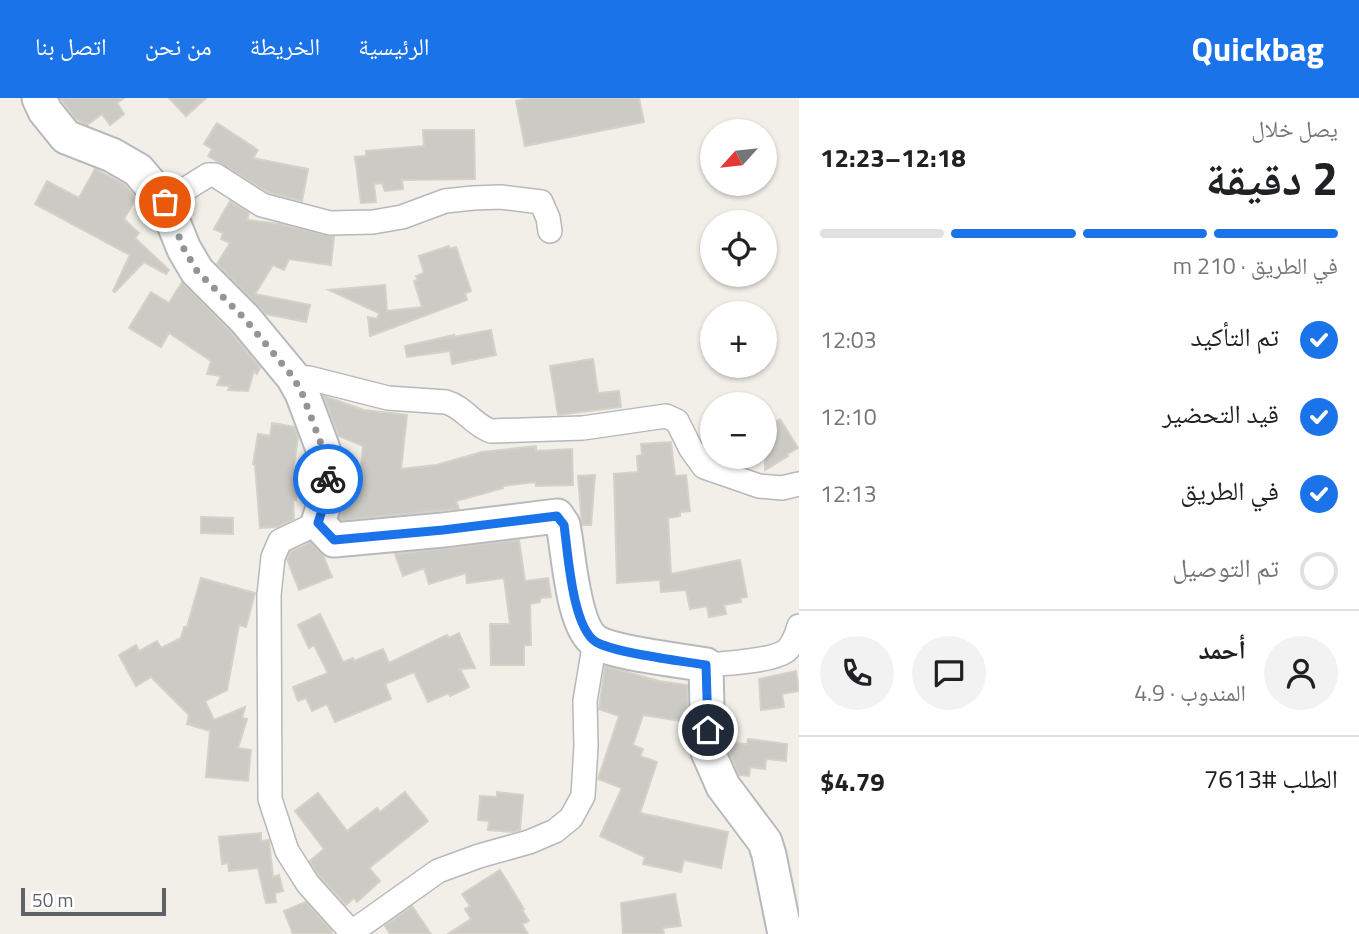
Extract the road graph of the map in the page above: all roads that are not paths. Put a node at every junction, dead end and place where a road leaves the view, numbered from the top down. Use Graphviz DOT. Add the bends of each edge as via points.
graph roads {
  1 [pos="39,98"];
  2 [pos="165,202"];
  3 [pos="550,230"];
  4 [pos="293,377"];
  5 [pos="799,484"];
  6 [pos="318,523"];
  7 [pos="799,626"];
  8 [pos="595,641"];
  9 [pos="706,665"];
  10 [pos="353,933"];
  11 [pos="785,934"];
  1 -- 2 [label="street" via="66,137 138,170"];
  2 -- 3 [label="street" via="215,175 262,205 330,223 373,222 445,201 501,197 541,202"];
  2 -- 4 [label="street" via="197,271"];
  4 -- 5 [label="street" via="388,398 446,402 491,431 583,428 666,416 677,421 704,467 759,486"];
  4 -- 6 [label="street" via="328,471 327,495"];
  6 -- 8 [label="street" via="334,540 557,516 564,525 576,607 584,629"];
  6 -- 10 [label="street" via="281,541 273,557 269,595 270,799 287,851 308,884"];
  7 -- 9 [label="street" via="786,651 753,661"];
  8 -- 9 [label="street"];
  8 -- 10 [label="street" via="584,701 583,796 571,818 542,837 438,871"];
  9 -- 11 [label="street" via="708,752 723,786 765,842"];
}
